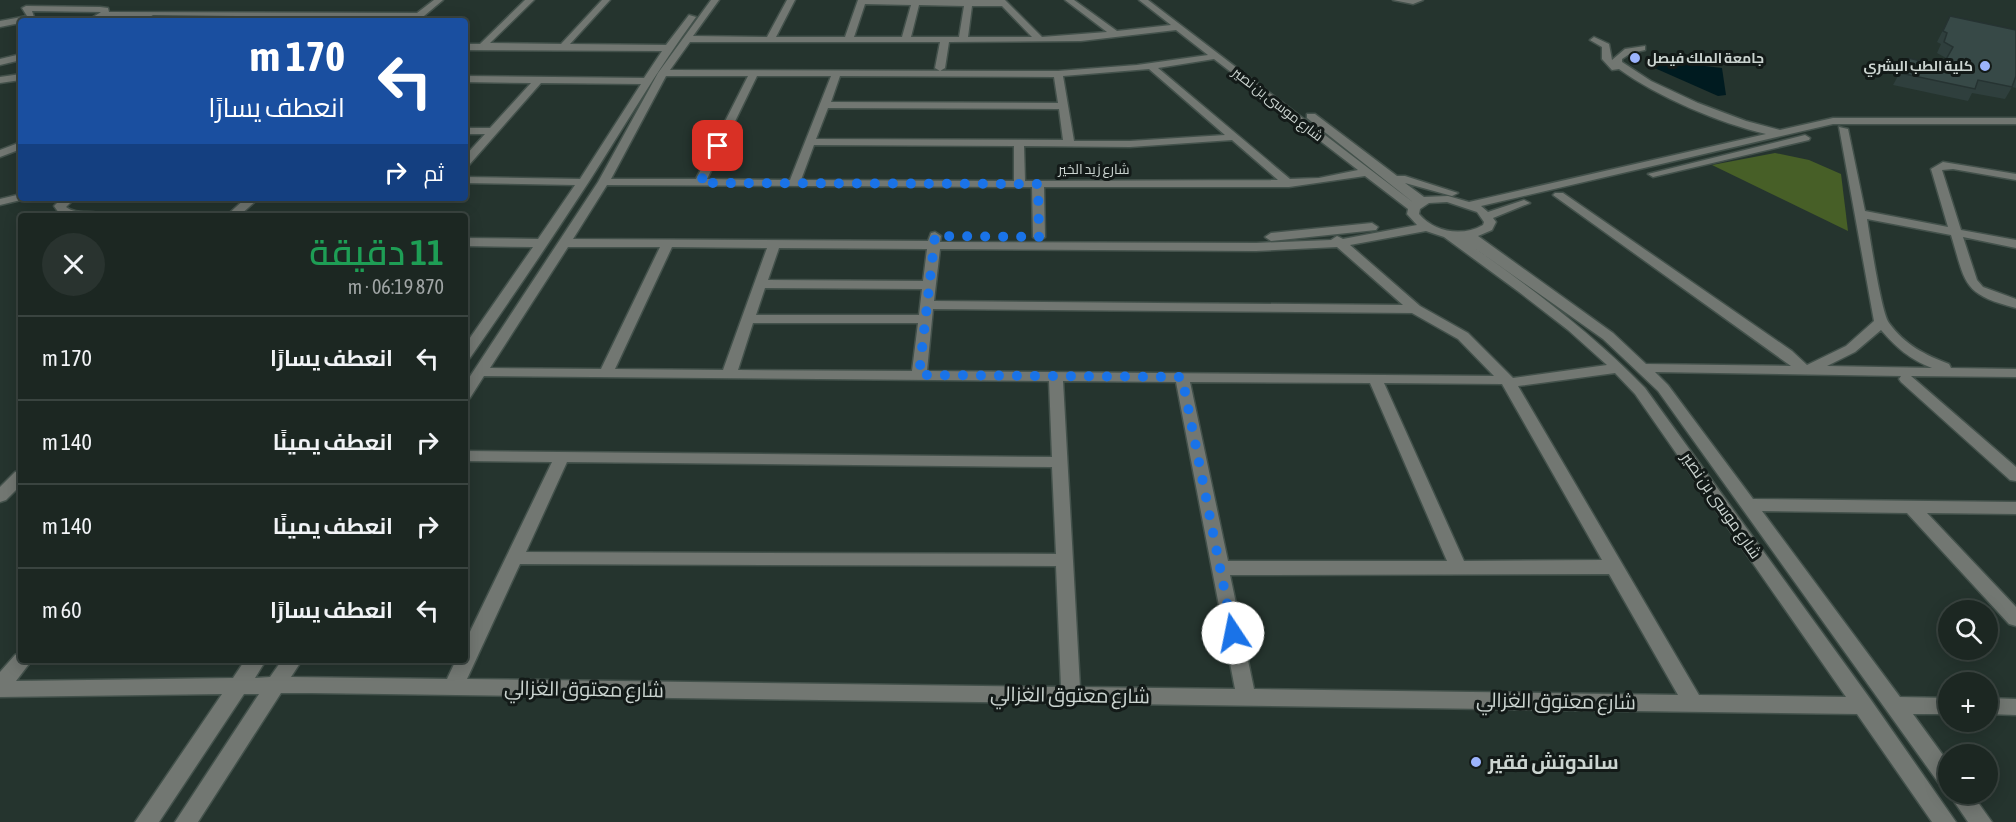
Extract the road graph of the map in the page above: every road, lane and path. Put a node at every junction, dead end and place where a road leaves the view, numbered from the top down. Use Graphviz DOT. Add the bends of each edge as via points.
graph roads {
  1 [pos="439,0"];
  2 [pos="530,0"];
  3 [pos="606,0"];
  4 [pos="705,0"];
  5 [pos="715,0"];
  6 [pos="791,0"];
  7 [pos="1069,0"];
  8 [pos="1143,0"];
  9 [pos="1157,0"];
  10 [pos="1398,0"];
  11 [pos="1419,0"];
  12 [pos="862,1"];
  13 [pos="1002,2"];
  14 [pos="916,3"];
  15 [pos="24,4"];
  16 [pos="166,4"];
  17 [pos="968,4"];
  18 [pos="106,14"];
  19 [pos="150,14"];
  20 [pos="32,18"];
  21 [pos="97,18"];
  22 [pos="142,18"];
  23 [pos="416,18"];
  24 [pos="18,21"];
  25 [pos="0,24"];
  26 [pos="1178,27"];
  27 [pos="1115,34"];
  28 [pos="688,39"];
  29 [pos="770,39"];
  30 [pos="849,39"];
  31 [pos="906,39"];
  32 [pos="945,39"];
  33 [pos="1039,39"];
  34 [pos="963,40"];
  35 [pos="1594,40"];
  36 [pos="1613,41"];
  37 [pos="1627,43"];
  38 [pos="468,46"];
  39 [pos="482,46"];
  40 [pos="564,46"];
  41 [pos="668,48"];
  42 [pos="1642,48"];
  43 [pos="1608,52"];
  44 [pos="1215,54"];
  45 [pos="1621,54"];
  46 [pos="18,58"];
  47 [pos="0,62"];
  48 [pos="1151,66"];
  49 [pos="940,68"];
  50 [pos="666,70"];
  51 [pos="966,71"];
  52 [pos="754,73"];
  53 [pos="837,73"];
  54 [pos="1058,74"];
  55 [pos="18,78"];
  56 [pos="468,79"];
  57 [pos="0,82"];
  58 [pos="18,82"];
  59 [pos="536,82"];
  60 [pos="647,83"];
  61 [pos="468,84"];
  62 [pos="824,105"];
  63 [pos="1063,106"];
  64 [pos="2016,121"];
  65 [pos="2016,128"];
  66 [pos="1843,129"];
  67 [pos="468,131"];
  68 [pos="492,131"];
  69 [pos="1781,133"];
  70 [pos="1234,137"];
  71 [pos="810,142"];
  72 [pos="1742,142"];
  73 [pos="1019,143"];
  74 [pos="1069,143"];
  75 [pos="18,146"];
  76 [pos="0,154"];
  77 [pos="18,155"];
  78 [pos="468,159"];
  79 [pos="0,160"];
  80 [pos="1382,170"];
  81 [pos="1366,172"];
  82 [pos="2016,177"];
  83 [pos="468,180"];
  84 [pos="583,182"];
  85 [pos="604,182"];
  86 [pos="700,183"];
  87 [pos="794,183"];
  88 [pos="1020,184"];
  89 [pos="1038,184"];
  90 [pos="1289,184"];
  91 [pos="1518,194"];
  92 [pos="1559,195"];
  93 [pos="18,198"];
  94 [pos="66,201"];
  95 [pos="250,201"];
  96 [pos="0,202"];
  97 [pos="1472,205"];
  98 [pos="1418,210"];
  99 [pos="68,213"];
  100 [pos="236,213"];
  101 [pos="1860,214"];
  102 [pos="1487,216"];
  103 [pos="1428,227"];
  104 [pos="1956,232"];
  105 [pos="1448,234"];
  106 [pos="1468,235"];
  107 [pos="568,237"];
  108 [pos="1039,237"];
  109 [pos="1335,238"];
  110 [pos="935,240"];
  111 [pos="468,242"];
  112 [pos="542,243"];
  113 [pos="668,243"];
  114 [pos="774,244"];
  115 [pos="2016,244"];
  116 [pos="760,285"];
  117 [pos="930,285"];
  118 [pos="2016,304"];
  119 [pos="1416,309"];
  120 [pos="926,312"];
  121 [pos="748,319"];
  122 [pos="1881,322"];
  123 [pos="468,351"];
  124 [pos="1619,368"];
  125 [pos="480,372"];
  126 [pos="1649,372"];
  127 [pos="1958,372"];
  128 [pos="606,373"];
  129 [pos="1807,373"];
  130 [pos="2016,373"];
  131 [pos="729,374"];
  132 [pos="919,375"];
  133 [pos="1056,376"];
  134 [pos="1182,377"];
  135 [pos="1375,379"];
  136 [pos="1906,379"];
  137 [pos="1508,381"];
  138 [pos="2016,381"];
  139 [pos="468,390"];
  140 [pos="468,456"];
  141 [pos="562,457"];
  142 [pos="1060,462"];
  143 [pos="2009,463"];
  144 [pos="2016,476"];
  145 [pos="18,479"];
  146 [pos="0,496"];
  147 [pos="1749,505"];
  148 [pos="1912,507"];
  149 [pos="2016,508"];
  150 [pos="514,558"];
  151 [pos="1065,560"];
  152 [pos="1458,567"];
  153 [pos="1615,567"];
  154 [pos="1220,568"];
  155 [pos="2016,619"];
  156 [pos="468,655"];
  157 [pos="20,663"];
  158 [pos="254,663"];
  159 [pos="290,663"];
  160 [pos="464,663"];
  161 [pos="275,685"];
  162 [pos="239,686"];
  163 [pos="0,687"];
  164 [pos="453,687"];
  165 [pos="1071,695"];
  166 [pos="1246,697"];
  167 [pos="1693,703"];
  168 [pos="1895,705"];
  169 [pos="1864,706"];
  170 [pos="1938,706"];
  171 [pos="1998,706"];
  172 [pos="2016,707"];
  173 [pos="1938,764"];
  174 [pos="1968,804"];
  175 [pos="146,822"];
  176 [pos="186,822"];
  177 [pos="1946,822"];
  178 [pos="1981,822"];
  1 -- 23 [label="street"];
  2 -- 39 [label="street"];
  3 -- 40 [label="street"];
  4 -- 41 [label="street"];
  5 -- 28 [label="street"];
  6 -- 29 [label="street"];
  7 -- 27 [label="street"];
  8 -- 26 [label="street, شارع موسى بن نصير"];
  9 -- 80 [label="street, شارع موسى بن نصير"];
  10 -- 11 [label="street"];
  12 -- 14 [label="street"];
  12 -- 30 [label="street"];
  13 -- 17 [label="street"];
  13 -- 33 [label="street"];
  14 -- 17 [label="street"];
  14 -- 31 [label="street"];
  15 -- 18 [label="street" via="100,9"];
  15 -- 20 [label="street"];
  16 -- 19 [label="street"];
  17 -- 34 [label="street"];
  18 -- 19 [label="street"];
  18 -- 21 [label="street"];
  19 -- 22 [label="street"];
  19 -- 23 [label="street"];
  24 -- 25 [label="street"];
  26 -- 27 [label="street"];
  26 -- 44 [label="street, شارع موسى بن نصير"];
  27 -- 33 [label="street"];
  28 -- 29 [label="street"];
  28 -- 50 [label="street"];
  29 -- 30 [label="street"];
  30 -- 31 [label="street"];
  31 -- 32 [label="street"];
  32 -- 34 [label="street"];
  32 -- 49 [label="street"];
  33 -- 34 [label="street"];
  35 -- 43 [label="street" via="1606,46"];
  36 -- 43 [label="street"];
  37 -- 45 [label="street"];
  38 -- 39 [label="street"];
  39 -- 40 [label="street"];
  40 -- 41 [label="street"];
  41 -- 60 [label="street"];
  42 -- 45 [label="street"];
  43 -- 72 [label="street" via="1607,60 1614,68 1734,126 1744,132 1746,138"];
  44 -- 48 [label="street"];
  44 -- 51 [label="street" via="1064,68"];
  44 -- 81 [label="street, شارع موسى بن نصير"];
  45 -- 69 [label="street" via="1617,63 1641,79 1732,120"];
  46 -- 47 [label="street"];
  48 -- 54 [label="street"];
  48 -- 70 [label="street"];
  49 -- 50 [label="street"];
  49 -- 51 [label="street"];
  50 -- 52 [label="street"];
  50 -- 85 [label="street"];
  51 -- 53 [label="street"];
  51 -- 54 [label="street"];
  52 -- 53 [label="street"];
  52 -- 86 [label="street"];
  53 -- 62 [label="street"];
  54 -- 63 [label="street"];
  55 -- 57 [label="street"];
  56 -- 59 [label="street"];
  57 -- 58 [label="street"];
  59 -- 60 [label="street"];
  59 -- 61 [label="street"];
  59 -- 68 [label="street"];
  60 -- 84 [label="street"];
  62 -- 63 [label="street"];
  62 -- 71 [label="street"];
  63 -- 74 [label="street"];
  64 -- 69 [label="street" via="1833,121"];
  65 -- 66 [label="street"];
  66 -- 92 [label="street"];
  66 -- 101 [label="street"];
  67 -- 68 [label="street"];
  68 -- 78 [label="street"];
  69 -- 72 [label="street"];
  70 -- 74 [label="street" via="1171,143"];
  70 -- 90 [label="street"];
  71 -- 73 [label="street"];
  71 -- 87 [label="street"];
  72 -- 91 [label="street"];
  73 -- 74 [label="street"];
  73 -- 88 [label="street"];
  75 -- 76 [label="street"];
  77 -- 79 [label="street"];
  80 -- 91 [label="street" via="1456,194"];
  80 -- 98 [label="street, شارع موسى بن نصير"];
  81 -- 90 [label="street, شارع زيد الخير"];
  81 -- 98 [label="street, شارع موسى بن نصير"];
  82 -- 104 [label="street" via="1939,166 1936,169"];
  83 -- 84 [label="street"];
  84 -- 112 [label="street"];
  85 -- 86 [label="street, شارع زيد الخير"];
  85 -- 107 [label="street"];
  86 -- 87 [label="street, شارع زيد الخير"];
  87 -- 88 [label="street, شارع زيد الخير"];
  88 -- 89 [label="street, شارع زيد الخير"];
  89 -- 90 [label="street, شارع زيد الخير"];
  89 -- 108 [label="street"];
  91 -- 97 [label="street"];
  92 -- 102 [label="street"];
  92 -- 129 [label="street" via="1778,347"];
  93 -- 96 [label="street"];
  94 -- 99 [label="street" via="60,206"];
  95 -- 100 [label="street"];
  97 -- 98 [label="street" via="1448,199"];
  97 -- 102 [label="street"];
  98 -- 103 [label="street"];
  98 -- 109 [label="street"];
  101 -- 104 [label="street"];
  101 -- 122 [label="street"];
  102 -- 106 [label="street" via="1488,227"];
  103 -- 105 [label="street"];
  103 -- 109 [label="street"];
  104 -- 115 [label="street"];
  104 -- 118 [label="street" via="1971,281 1978,290"];
  105 -- 106 [label="street"];
  105 -- 124 [label="street, شارع موسى بن نصير" via="1562,318"];
  106 -- 126 [label="street, شارع موسى بن نصير" via="1608,336"];
  107 -- 110 [label="street"];
  107 -- 113 [label="street"];
  107 -- 125 [label="street"];
  108 -- 109 [label="street"];
  108 -- 110 [label="street"];
  109 -- 110 [label="street" via="1256,247"];
  109 -- 119 [label="street"];
  110 -- 114 [label="street"];
  110 -- 117 [label="street"];
  111 -- 112 [label="street"];
  112 -- 123 [label="street"];
  113 -- 114 [label="street"];
  113 -- 128 [label="street"];
  114 -- 116 [label="street"];
  116 -- 117 [label="street"];
  116 -- 121 [label="street"];
  117 -- 120 [label="street"];
  119 -- 120 [label="street"];
  119 -- 137 [label="street" via="1463,336"];
  120 -- 121 [label="street"];
  120 -- 132 [label="street"];
  121 -- 131 [label="street"];
  122 -- 127 [label="street" via="1917,357"];
  122 -- 129 [label="street" via="1845,353"];
  124 -- 137 [label="street"];
  124 -- 169 [label="street, شارع موسى بن نصير" via="1665,424"];
  125 -- 128 [label="street"];
  125 -- 139 [label="street"];
  126 -- 129 [label="street"];
  126 -- 147 [label="street, شارع موسى بن نصير"];
  127 -- 129 [label="street"];
  127 -- 130 [label="street"];
  128 -- 131 [label="street"];
  129 -- 136 [label="street"];
  131 -- 132 [label="street"];
  132 -- 133 [label="street"];
  133 -- 134 [label="street"];
  133 -- 142 [label="street"];
  134 -- 135 [label="street"];
  134 -- 154 [label="street"];
  135 -- 137 [label="street"];
  135 -- 152 [label="street"];
  136 -- 138 [label="street"];
  136 -- 143 [label="street"];
  137 -- 153 [label="street"];
  140 -- 141 [label="street"];
  141 -- 142 [label="street"];
  141 -- 150 [label="street"];
  142 -- 151 [label="street"];
  143 -- 144 [label="street"];
  145 -- 146 [label="street"];
  147 -- 148 [label="street"];
  147 -- 168 [label="street, شارع موسى بن نصير"];
  148 -- 149 [label="street"];
  148 -- 155 [label="street"];
  150 -- 151 [label="street"];
  150 -- 156 [label="street"];
  151 -- 165 [label="street"];
  152 -- 153 [label="street"];
  152 -- 154 [label="street"];
  153 -- 167 [label="street"];
  154 -- 166 [label="street"];
  157 -- 163 [label="street"];
  158 -- 162 [label="street"];
  159 -- 161 [label="street"];
  160 -- 164 [label="street"];
  161 -- 162 [label="street, شارع معتوق الغزالي"];
  161 -- 164 [label="street, شارع معتوق الغزالي"];
  161 -- 176 [label="street"];
  162 -- 163 [label="street, شارع معتوق الغزالي"];
  162 -- 175 [label="street"];
  164 -- 165 [label="street, شارع معتوق الغزالي"];
  165 -- 166 [label="street, شارع معتوق الغزالي"];
  166 -- 167 [label="street, شارع معتوق الغزالي"];
  167 -- 169 [label="street, شارع معتوق الغزالي"];
  168 -- 170 [label="street"];
  168 -- 173 [label="street, شارع موسى بن نصير"];
  169 -- 177 [label="street, شارع موسى بن نصير"];
  171 -- 172 [label="street"];
  174 -- 178 [label="street"];
}
